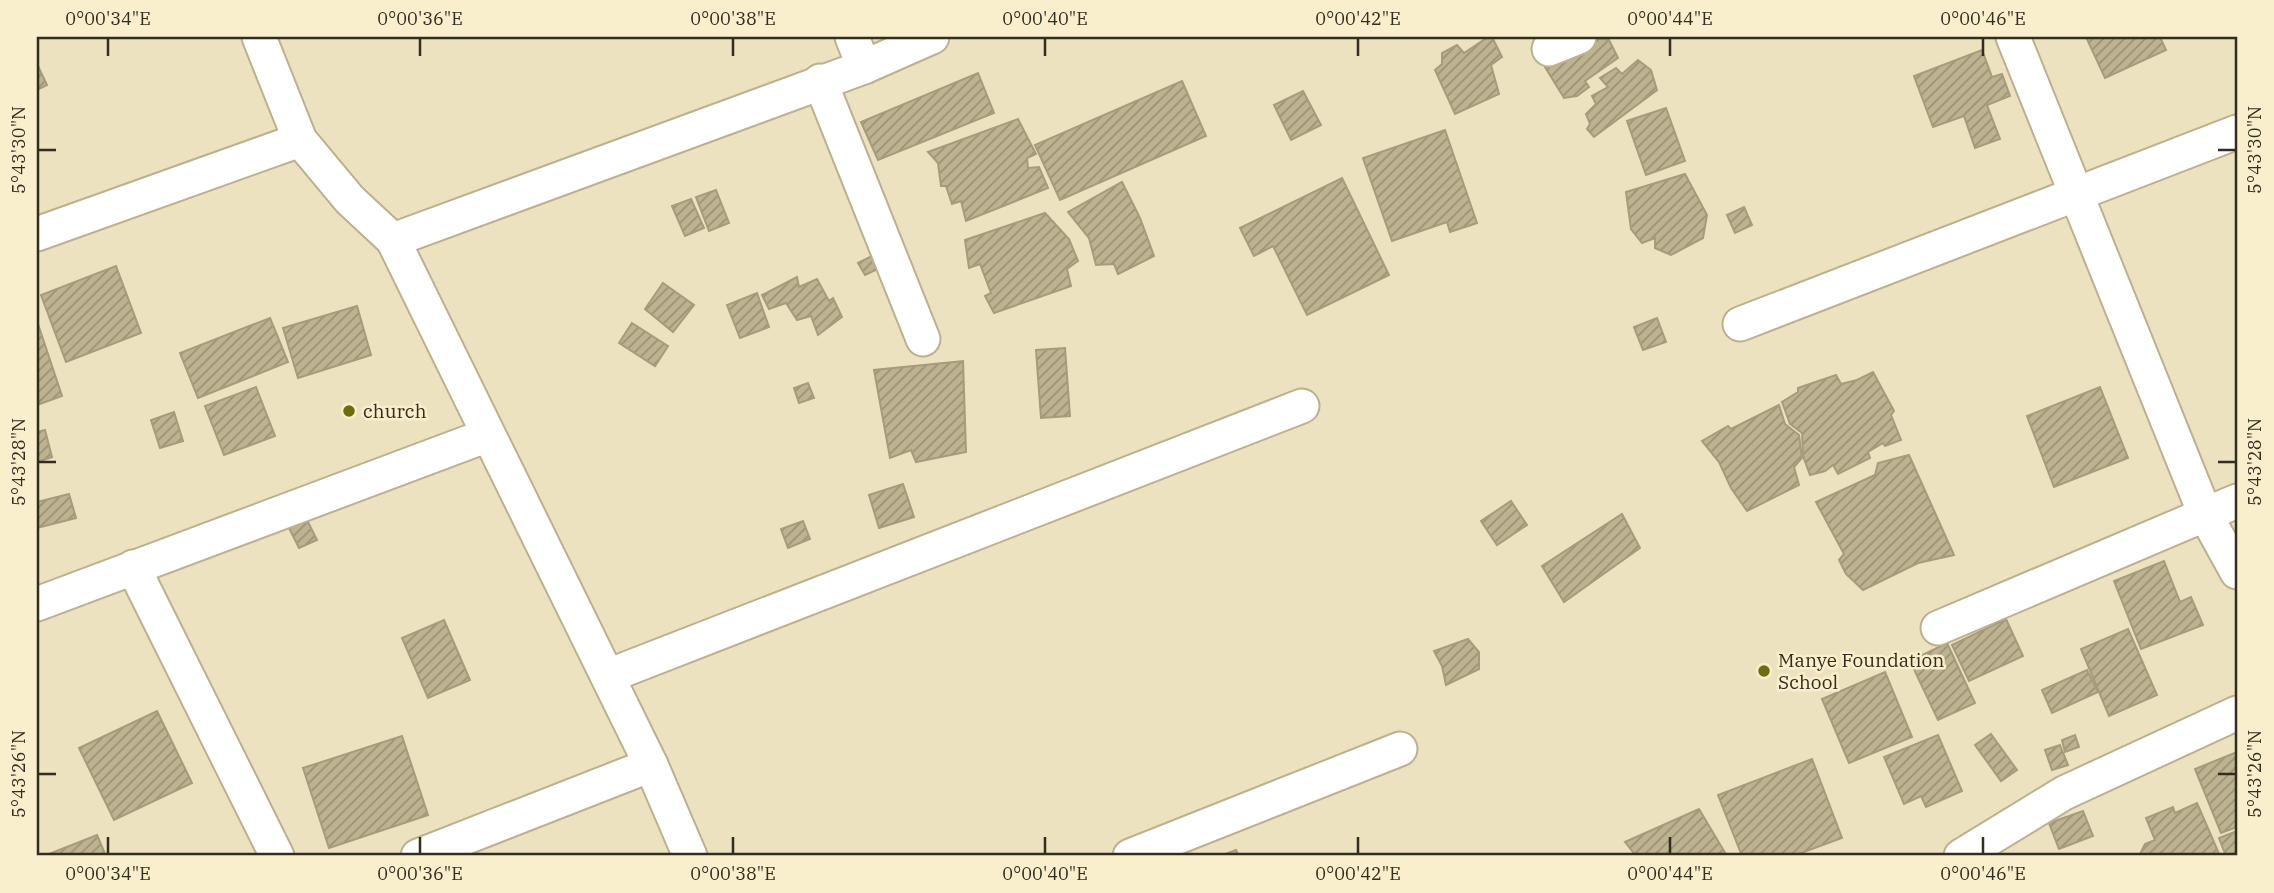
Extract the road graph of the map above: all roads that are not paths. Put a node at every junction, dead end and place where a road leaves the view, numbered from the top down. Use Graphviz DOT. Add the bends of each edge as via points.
graph roads {
  1 [pos="259,37"];
  2 [pos="932,37"];
  3 [pos="1579,37"];
  4 [pos="2013,37"];
  5 [pos="1549,49"];
  6 [pos="858,52"];
  7 [pos="820,81"];
  8 [pos="2237,132"];
  9 [pos="300,139"];
  10 [pos="2077,195"];
  11 [pos="37,234"];
  12 [pos="393,240"];
  13 [pos="1740,324"];
  14 [pos="923,340"];
  15 [pos="1302,406"];
  16 [pos="488,435"];
  17 [pos="2237,501"];
  18 [pos="2205,514"];
  19 [pos="134,567"];
  20 [pos="2237,572"];
  21 [pos="37,604"];
  22 [pos="1938,628"];
  23 [pos="608,676"];
  24 [pos="2237,713"];
  25 [pos="1399,749"];
  26 [pos="651,765"];
  27 [pos="277,856"];
  28 [pos="418,856"];
  29 [pos="690,856"];
  30 [pos="1130,856"];
  31 [pos="1961,856"];
  1 -- 9 [label="street"];
  2 -- 6 [label="street"];
  3 -- 5 [label="street"];
  4 -- 10 [label="street"];
  6 -- 7 [label="street"];
  7 -- 12 [label="street"];
  7 -- 14 [label="street"];
  8 -- 10 [label="street"];
  9 -- 11 [label="street"];
  9 -- 12 [label="street" via="350,200"];
  10 -- 13 [label="street"];
  10 -- 18 [label="street"];
  12 -- 16 [label="street"];
  15 -- 23 [label="street"];
  16 -- 19 [label="street"];
  16 -- 23 [label="street"];
  17 -- 18 [label="street"];
  18 -- 20 [label="street"];
  18 -- 22 [label="street"];
  19 -- 21 [label="street"];
  19 -- 27 [label="street"];
  23 -- 26 [label="street"];
  24 -- 31 [label="street" via="2064,793"];
  25 -- 30 [label="street"];
  26 -- 28 [label="street"];
  26 -- 29 [label="street"];
}
